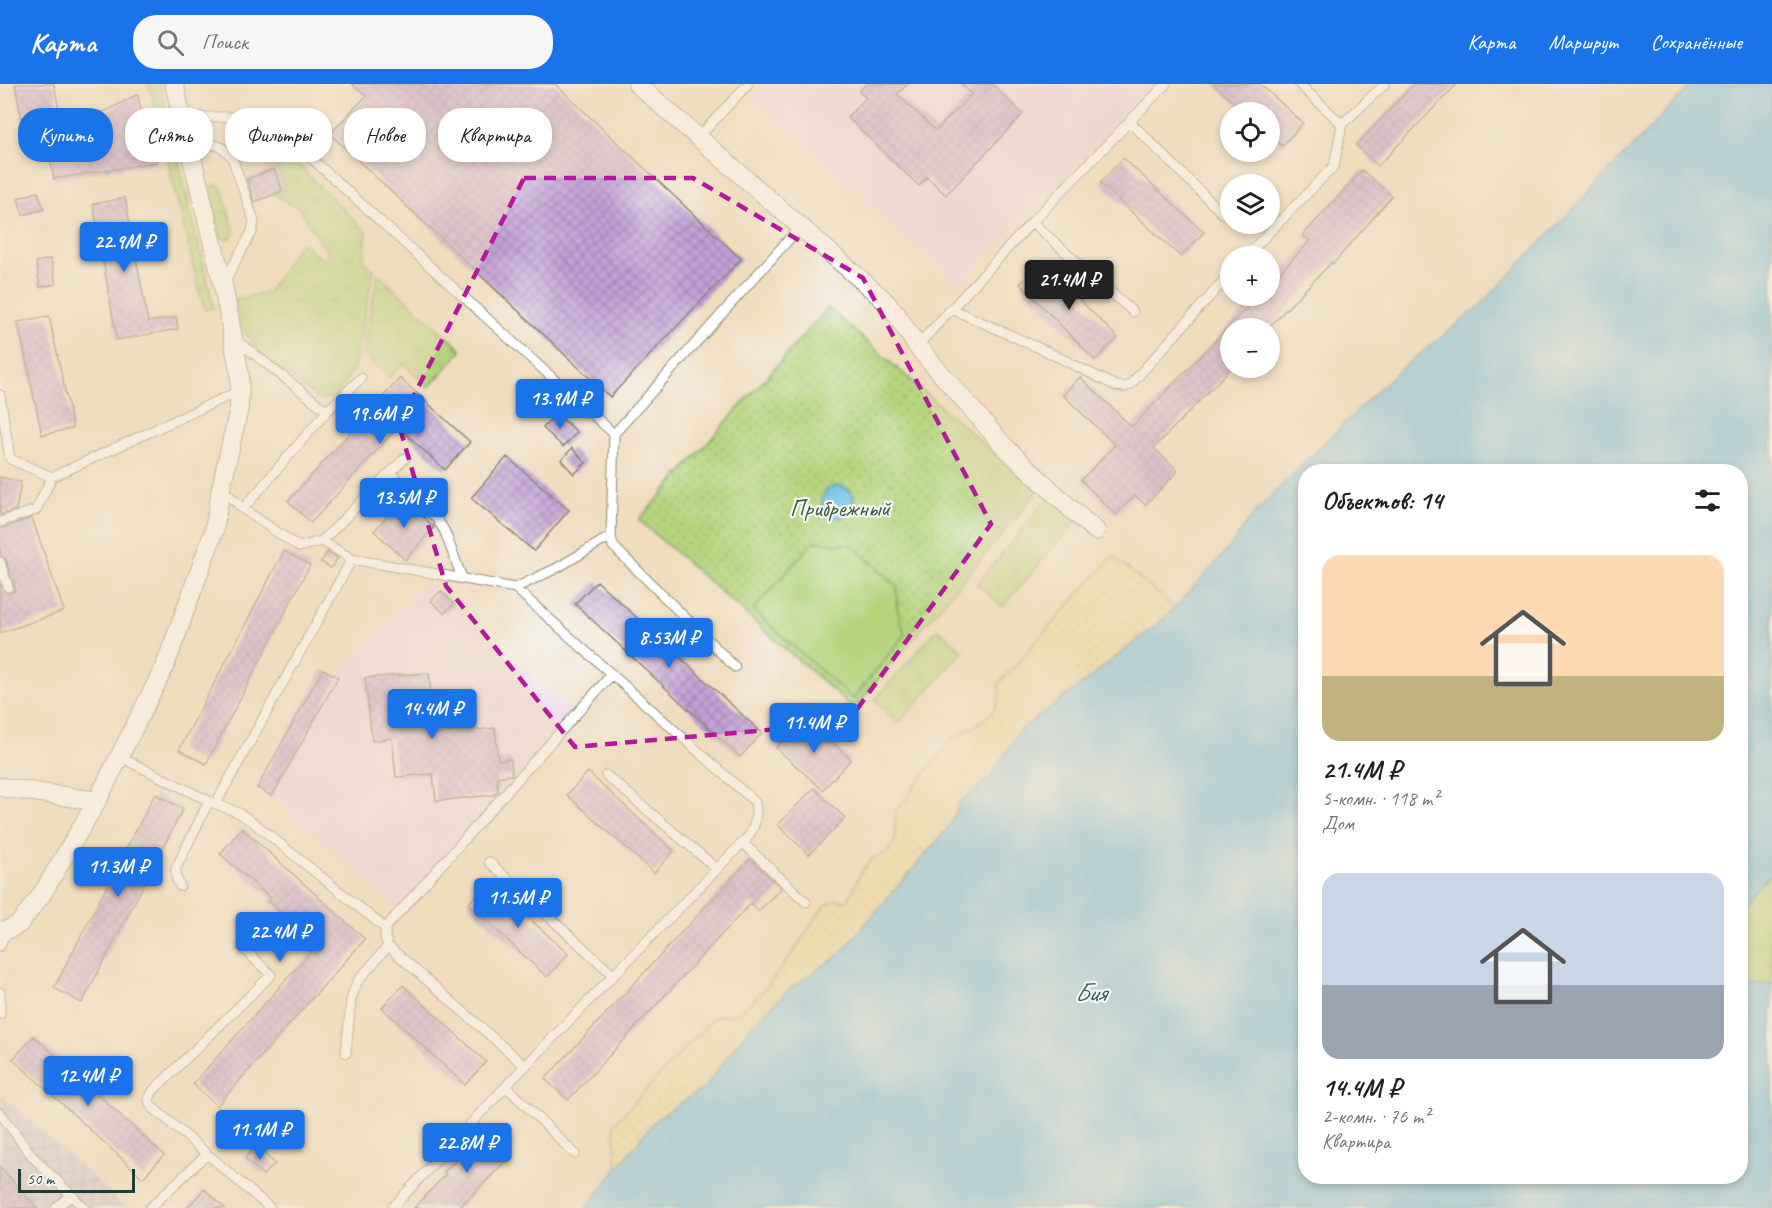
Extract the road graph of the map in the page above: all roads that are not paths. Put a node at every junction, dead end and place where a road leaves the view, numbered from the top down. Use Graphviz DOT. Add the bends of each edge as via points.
graph roads {
  1 [pos="174,84"];
  2 [pos="638,84"];
  3 [pos="748,84"];
  4 [pos="1166,84"];
  5 [pos="1299,84"];
  6 [pos="1385,84"];
  7 [pos="180,108"];
  8 [pos="213,117"];
  9 [pos="1130,122"];
  10 [pos="1342,123"];
  11 [pos="698,138"];
  12 [pos="213,144"];
  13 [pos="192,162"];
  14 [pos="1220,211"];
  15 [pos="1032,222"];
  16 [pos="800,227"];
  17 [pos="1256,246"];
  18 [pos="223,285"];
  19 [pos="1220,285"];
  20 [pos="952,309"];
  21 [pos="1133,312"];
  22 [pos="233,339"];
  23 [pos="917,346"];
  24 [pos="362,378"];
  25 [pos="241,390"];
  26 [pos="0,395"];
  27 [pos="327,411"];
  28 [pos="614,434"];
  29 [pos="5,458"];
  30 [pos="405,458"];
  31 [pos="391,473"];
  32 [pos="51,477"];
  33 [pos="221,488"];
  34 [pos="243,509"];
  35 [pos="0,522"];
  36 [pos="1096,531"];
  37 [pos="611,536"];
  38 [pos="322,541"];
  39 [pos="352,559"];
  40 [pos="0,562"];
  41 [pos="462,578"];
  42 [pos="8,587"];
  43 [pos="515,588"];
  44 [pos="735,667"];
  45 [pos="612,674"];
  46 [pos="120,757"];
  47 [pos="606,775"];
  48 [pos="0,787"];
  49 [pos="97,801"];
  50 [pos="212,802"];
  51 [pos="743,843"];
  52 [pos="489,862"];
  53 [pos="717,869"];
  54 [pos="180,886"];
  55 [pos="806,902"];
  56 [pos="385,928"];
  57 [pos="2,936"];
  58 [pos="242,946"];
  59 [pos="388,946"];
  60 [pos="613,975"];
  61 [pos="0,992"];
  62 [pos="0,1014"];
  63 [pos="346,1053"];
  64 [pos="525,1066"];
  65 [pos="506,1086"];
  66 [pos="0,1113"];
  67 [pos="207,1154"];
  68 [pos="575,1154"];
  69 [pos="71,1196"];
  70 [pos="56,1208"];
  71 [pos="84,1208"];
  72 [pos="150,1208"];
  73 [pos="270,1208"];
  74 [pos="392,1208"];
  1 -- 7 [label="street"];
  2 -- 11 [label="street"];
  3 -- 11 [label="lane"];
  4 -- 9 [label="lane"];
  5 -- 10 [label="lane"];
  6 -- 10 [label="lane"];
  8 -- 28 [label="lane" via="266,117"];
  9 -- 14 [label="lane"];
  9 -- 15 [label="lane"];
  10 -- 17 [label="lane" via="1334,166"];
  11 -- 16 [label="street"];
  12 -- 18 [label="lane" via="232,157 254,220 252,232"];
  13 -- 18 [label="street"];
  15 -- 20 [label="lane"];
  15 -- 21 [label="lane"];
  16 -- 23 [label="street" via="882,298"];
  16 -- 28 [label="lane"];
  18 -- 22 [label="street"];
  19 -- 20 [label="lane" via="1124,387"];
  20 -- 23 [label="lane"];
  22 -- 25 [label="street"];
  22 -- 27 [label="lane"];
  23 -- 36 [label="street" via="1005,447"];
  24 -- 27 [label="lane"];
  25 -- 32 [label="lane"];
  25 -- 33 [label="street"];
  26 -- 29 [label="lane"];
  27 -- 34 [label="lane"];
  28 -- 37 [label="lane"];
  29 -- 32 [label="lane"];
  30 -- 31 [label="lane"];
  31 -- 38 [label="lane"];
  31 -- 41 [label="lane" via="437,519"];
  32 -- 35 [label="lane" via="36,510"];
  33 -- 34 [label="lane"];
  33 -- 46 [label="street" via="214,531 178,635"];
  34 -- 38 [label="lane" via="299,547"];
  37 -- 43 [label="lane"];
  37 -- 44 [label="lane" via="613,546"];
  38 -- 39 [label="lane"];
  39 -- 41 [label="lane"];
  39 -- 50 [label="lane"];
  40 -- 42 [label="lane"];
  41 -- 43 [label="lane"];
  43 -- 45 [label="lane"];
  45 -- 51 [label="lane" via="754,802 755,825"];
  45 -- 56 [label="lane"];
  46 -- 49 [label="street"];
  46 -- 50 [label="lane"];
  47 -- 53 [label="lane"];
  48 -- 49 [label="street"];
  49 -- 57 [label="street" via="42,894 19,924"];
  50 -- 54 [label="lane" via="176,868"];
  50 -- 56 [label="lane" via="254,823"];
  51 -- 53 [label="lane"];
  51 -- 55 [label="lane"];
  52 -- 60 [label="lane"];
  53 -- 60 [label="lane"];
  56 -- 59 [label="lane"];
  58 -- 67 [label="lane" via="271,975 149,1099 151,1106"];
  59 -- 63 [label="lane" via="353,991"];
  59 -- 64 [label="lane"];
  60 -- 64 [label="lane"];
  61 -- 62 [label="lane"];
  64 -- 65 [label="lane"];
  65 -- 68 [label="lane"];
  65 -- 74 [label="lane"];
  66 -- 69 [label="lane" via="32,1156"];
  67 -- 72 [label="lane"];
  67 -- 73 [label="lane"];
  69 -- 70 [label="lane"];
  69 -- 71 [label="lane"];
}
